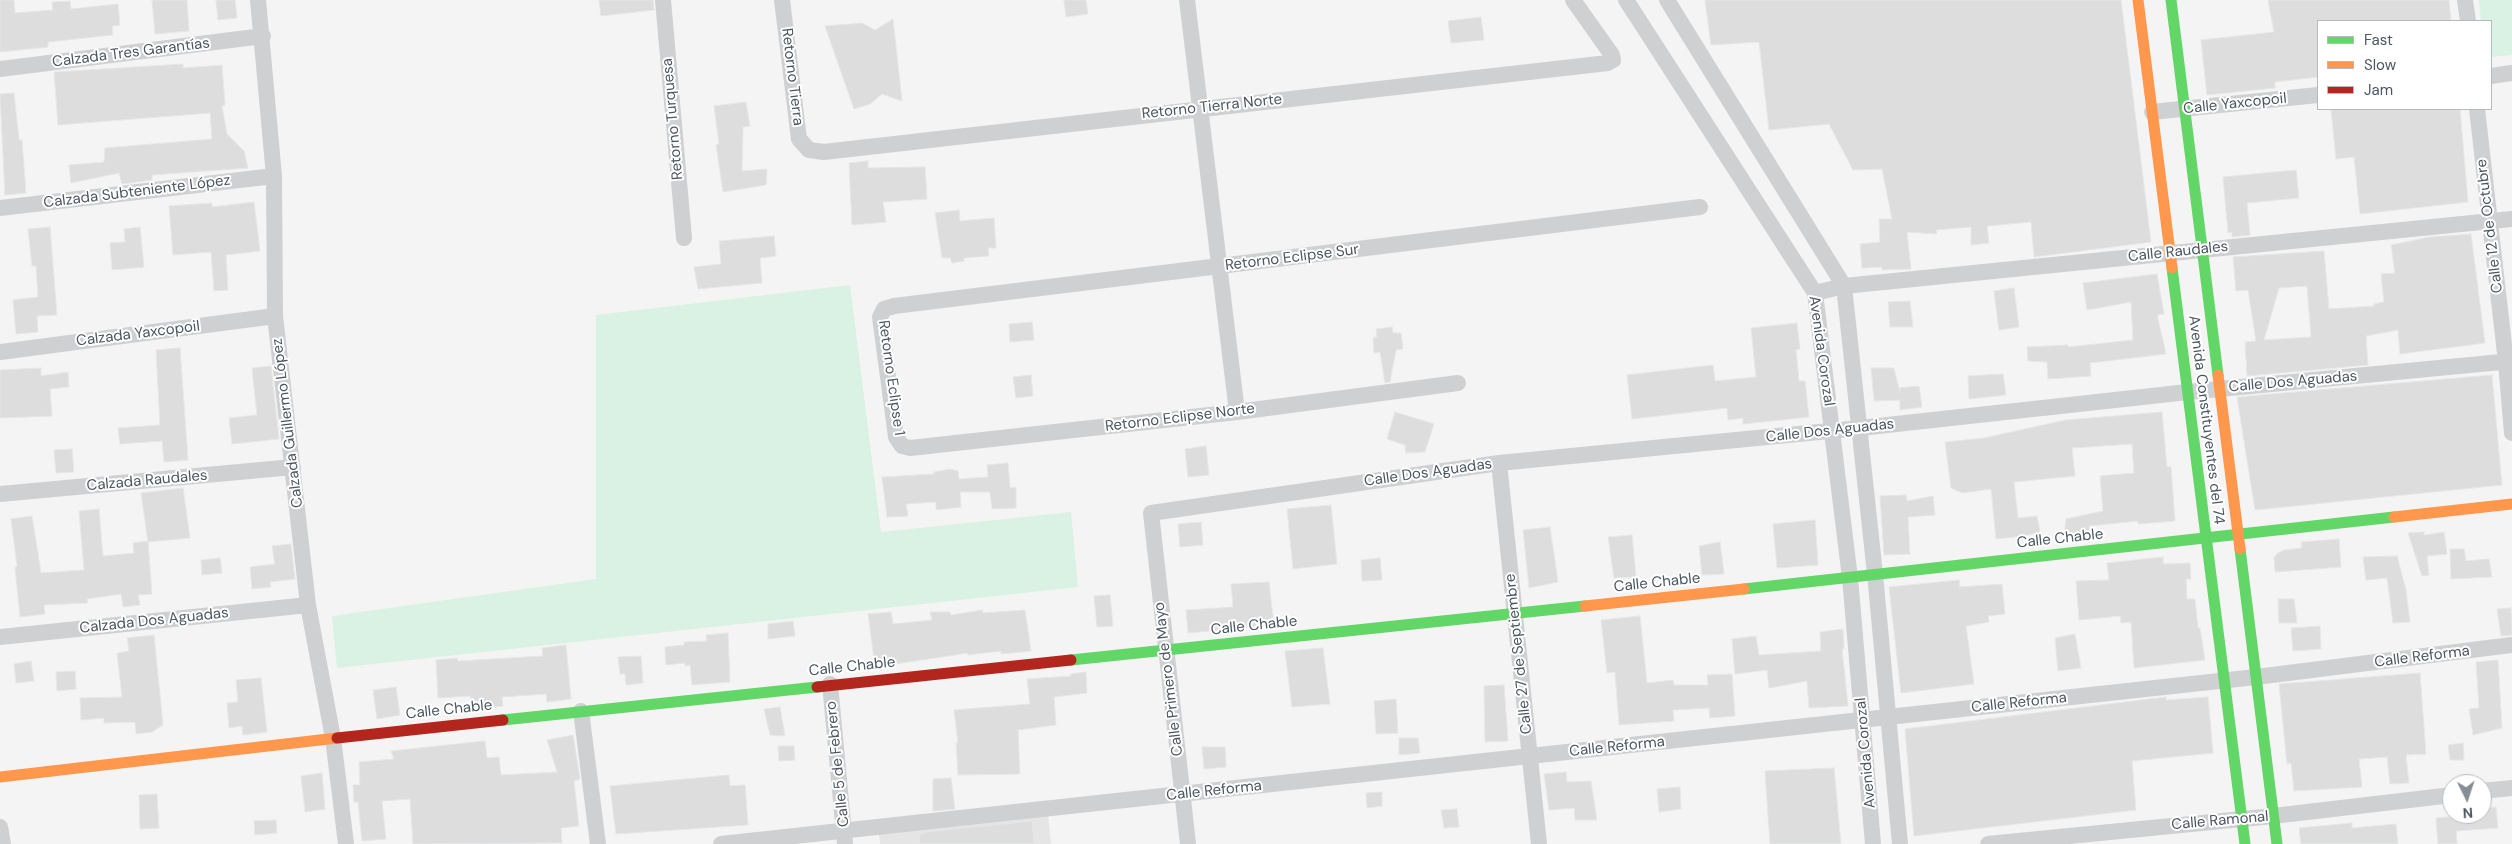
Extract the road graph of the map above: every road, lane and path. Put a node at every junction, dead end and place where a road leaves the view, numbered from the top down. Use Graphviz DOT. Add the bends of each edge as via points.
graph roads {
  1 [pos="258,0"];
  2 [pos="663,0"];
  3 [pos="782,0"];
  4 [pos="1187,0"];
  5 [pos="1573,0"];
  6 [pos="1626,0"];
  7 [pos="1667,0"];
  8 [pos="2138,0"];
  9 [pos="2171,0"];
  10 [pos="2465,0"];
  11 [pos="2468,20"];
  12 [pos="263,36"];
  13 [pos="0,69"];
  14 [pos="2512,74"];
  15 [pos="2492,76"];
  16 [pos="2317,95"];
  17 [pos="1200,108"];
  18 [pos="2184,109"];
  19 [pos="2477,110"];
  20 [pos="2152,112"];
  21 [pos="810,150"];
  22 [pos="274,176"];
  23 [pos="1700,207"];
  24 [pos="0,208"];
  25 [pos="2512,219"];
  26 [pos="2490,222"];
  27 [pos="684,238"];
  28 [pos="2202,249"];
  29 [pos="2170,253"];
  30 [pos="1219,267"];
  31 [pos="1844,286"];
  32 [pos="1815,293"];
  33 [pos="884,309"];
  34 [pos="275,316"];
  35 [pos="0,352"];
  36 [pos="2509,361"];
  37 [pos="1458,383"];
  38 [pos="2220,389"];
  39 [pos="2188,392"];
  40 [pos="1237,412"];
  41 [pos="1860,428"];
  42 [pos="1831,431"];
  43 [pos="2512,433"];
  44 [pos="902,446"];
  45 [pos="1499,463"];
  46 [pos="293,467"];
  47 [pos="0,494"];
  48 [pos="2512,504"];
  49 [pos="1151,513"];
  50 [pos="2238,535"];
  51 [pos="2206,538"];
  52 [pos="1875,574"];
  53 [pos="1850,578"];
  54 [pos="308,605"];
  55 [pos="1515,613"];
  56 [pos="0,637"];
  57 [pos="2512,645"];
  58 [pos="1165,650"];
  59 [pos="2256,677"];
  60 [pos="2224,681"];
  61 [pos="830,684"];
  62 [pos="581,712"];
  63 [pos="1888,717"];
  64 [pos="1864,720"];
  65 [pos="334,738"];
  66 [pos="1530,756"];
  67 [pos="0,776"];
  68 [pos="2512,788"];
  69 [pos="2492,791"];
  70 [pos="1182,794"];
  71 [pos="2442,796"];
  72 [pos="2274,816"];
  73 [pos="2242,819"];
  74 [pos="0,827"];
  75 [pos="845,837"];
  76 [pos="3,844"];
  77 [pos="346,844"];
  78 [pos="598,844"];
  79 [pos="721,844"];
  80 [pos="1188,844"];
  81 [pos="1539,844"];
  82 [pos="1873,844"];
  83 [pos="1900,844"];
  84 [pos="1988,844"];
  85 [pos="2245,844"];
  86 [pos="2277,844"];
  1 -- 12 [label="street, Calzada Guillermo López"];
  2 -- 27 [label="street, Retorno Turquesa"];
  3 -- 21 [label="street, Retorno Tierra" via="800,139"];
  4 -- 17 [label="street"];
  5 -- 17 [label="street, Retorno Tierra Norte" via="1613,60"];
  6 -- 32 [label="street, Avenida Corozal"];
  7 -- 31 [label="street, Avenida Corozal"];
  8 -- 20 [label="street, Avenida Constituyentes del 74"];
  9 -- 18 [label="street, Avenida Constituyentes del 74"];
  10 -- 11 [label="street"];
  12 -- 13 [label="street, Calzada Tres Garantías"];
  12 -- 22 [label="street, Calzada Guillermo López"];
  14 -- 15 [label="street"];
  16 -- 18 [label="street, Calle Yaxcopoil"];
  17 -- 21 [label="street, Retorno Tierra Norte" via="824,152"];
  17 -- 30 [label="street"];
  18 -- 20 [label="street, Calle Yaxcopoil"];
  18 -- 28 [label="street, Avenida Constituyentes del 74"];
  19 -- 26 [label="street, Calle 12 de Octubre"];
  20 -- 29 [label="street, Avenida Constituyentes del 74"];
  22 -- 24 [label="street, Calzada Subteniente López"];
  22 -- 34 [label="street, Calzada Guillermo López"];
  23 -- 30 [label="street, Retorno Eclipse Sur"];
  25 -- 26 [label="street, Calle Raudales"];
  26 -- 28 [label="street, Calle Raudales"];
  26 -- 36 [label="street, Calle 12 de Octubre"];
  28 -- 29 [label="street, Calle Raudales"];
  28 -- 38 [label="street, Avenida Constituyentes del 74"];
  29 -- 31 [label="street, Calle Raudales"];
  29 -- 39 [label="street, Avenida Constituyentes del 74"];
  30 -- 33 [label="street, Retorno Eclipse Sur"];
  30 -- 40 [label="street"];
  31 -- 32 [label="street, Calle Raudales"];
  31 -- 41 [label="street, Avenida Corozal"];
  32 -- 42 [label="street, Avenida Corozal"];
  33 -- 44 [label="street, Retorno Eclipse 1" via="880,317 896,437"];
  34 -- 35 [label="street, Calzada Yaxcopoil"];
  34 -- 46 [label="street, Calzada Guillermo López"];
  36 -- 38 [label="street, Calle Dos Aguadas"];
  36 -- 43 [label="street, Calle 12 de Octubre"];
  37 -- 40 [label="street, Retorno Eclipse Norte"];
  38 -- 39 [label="street, Calle Dos Aguadas"];
  38 -- 50 [label="street, Avenida Constituyentes del 74"];
  39 -- 41 [label="street, Calle Dos Aguadas"];
  39 -- 51 [label="street, Avenida Constituyentes del 74"];
  40 -- 44 [label="street, Retorno Eclipse Norte" via="910,448"];
  41 -- 42 [label="street, Calle Dos Aguadas"];
  41 -- 52 [label="street, Avenida Corozal"];
  42 -- 45 [label="street, Calle Dos Aguadas"];
  42 -- 53 [label="street, Avenida Corozal"];
  45 -- 49 [label="street, Calle Dos Aguadas"];
  45 -- 55 [label="street, Calle 27 de Septiembre"];
  46 -- 47 [label="street, Calzada Raudales"];
  46 -- 54 [label="street, Calzada Guillermo López"];
  48 -- 50 [label="street, Calle Chable"];
  49 -- 58 [label="street, Calle Primero de Mayo"];
  50 -- 51 [label="street, Calle Chable"];
  50 -- 59 [label="street, Avenida Constituyentes del 74"];
  51 -- 52 [label="street, Calle Chable"];
  51 -- 60 [label="street, Avenida Constituyentes del 74"];
  52 -- 53 [label="street, Calle Chable"];
  52 -- 63 [label="street, Avenida Corozal"];
  53 -- 55 [label="street, Calle Chable"];
  53 -- 64 [label="street, Avenida Corozal"];
  54 -- 56 [label="street, Calzada Dos Aguadas"];
  54 -- 65 [label="street, Calzada Guillermo López"];
  55 -- 58 [label="street, Calle Chable"];
  55 -- 66 [label="street, Calle 27 de Septiembre"];
  57 -- 59 [label="street, Calle Reforma"];
  58 -- 61 [label="street, Calle Chable"];
  58 -- 70 [label="street, Calle Primero de Mayo"];
  59 -- 60 [label="street, Calle Reforma"];
  59 -- 72 [label="street, Avenida Constituyentes del 74"];
  60 -- 63 [label="street, Calle Reforma"];
  60 -- 73 [label="street, Avenida Constituyentes del 74"];
  61 -- 62 [label="street, Calle Chable"];
  61 -- 75 [label="street, Calle 5 de Febrero"];
  62 -- 65 [label="street, Calle Chable"];
  62 -- 78 [label="street"];
  63 -- 64 [label="street, Calle Reforma"];
  63 -- 83 [label="street, Avenida Corozal"];
  64 -- 66 [label="street, Calle Reforma"];
  64 -- 82 [label="street, Avenida Corozal"];
  65 -- 67 [label="street, Calle Chable"];
  65 -- 77 [label="street, Calzada Guillermo López"];
  66 -- 70 [label="street, Calle Reforma"];
  66 -- 81 [label="street, Calle 27 de Septiembre"];
  68 -- 69 [label="street"];
  70 -- 75 [label="street, Calle Reforma"];
  70 -- 80 [label="street, Calle Primero de Mayo"];
  71 -- 72 [label="street, Calle Ramonal"];
  72 -- 73 [label="street, Calle Ramonal"];
  72 -- 86 [label="street, Avenida Constituyentes del 74"];
  73 -- 84 [label="street, Calle Ramonal"];
  73 -- 85 [label="street, Avenida Constituyentes del 74"];
  74 -- 76 [label="street"];
  75 -- 79 [label="street, Calle Reforma"];
}
